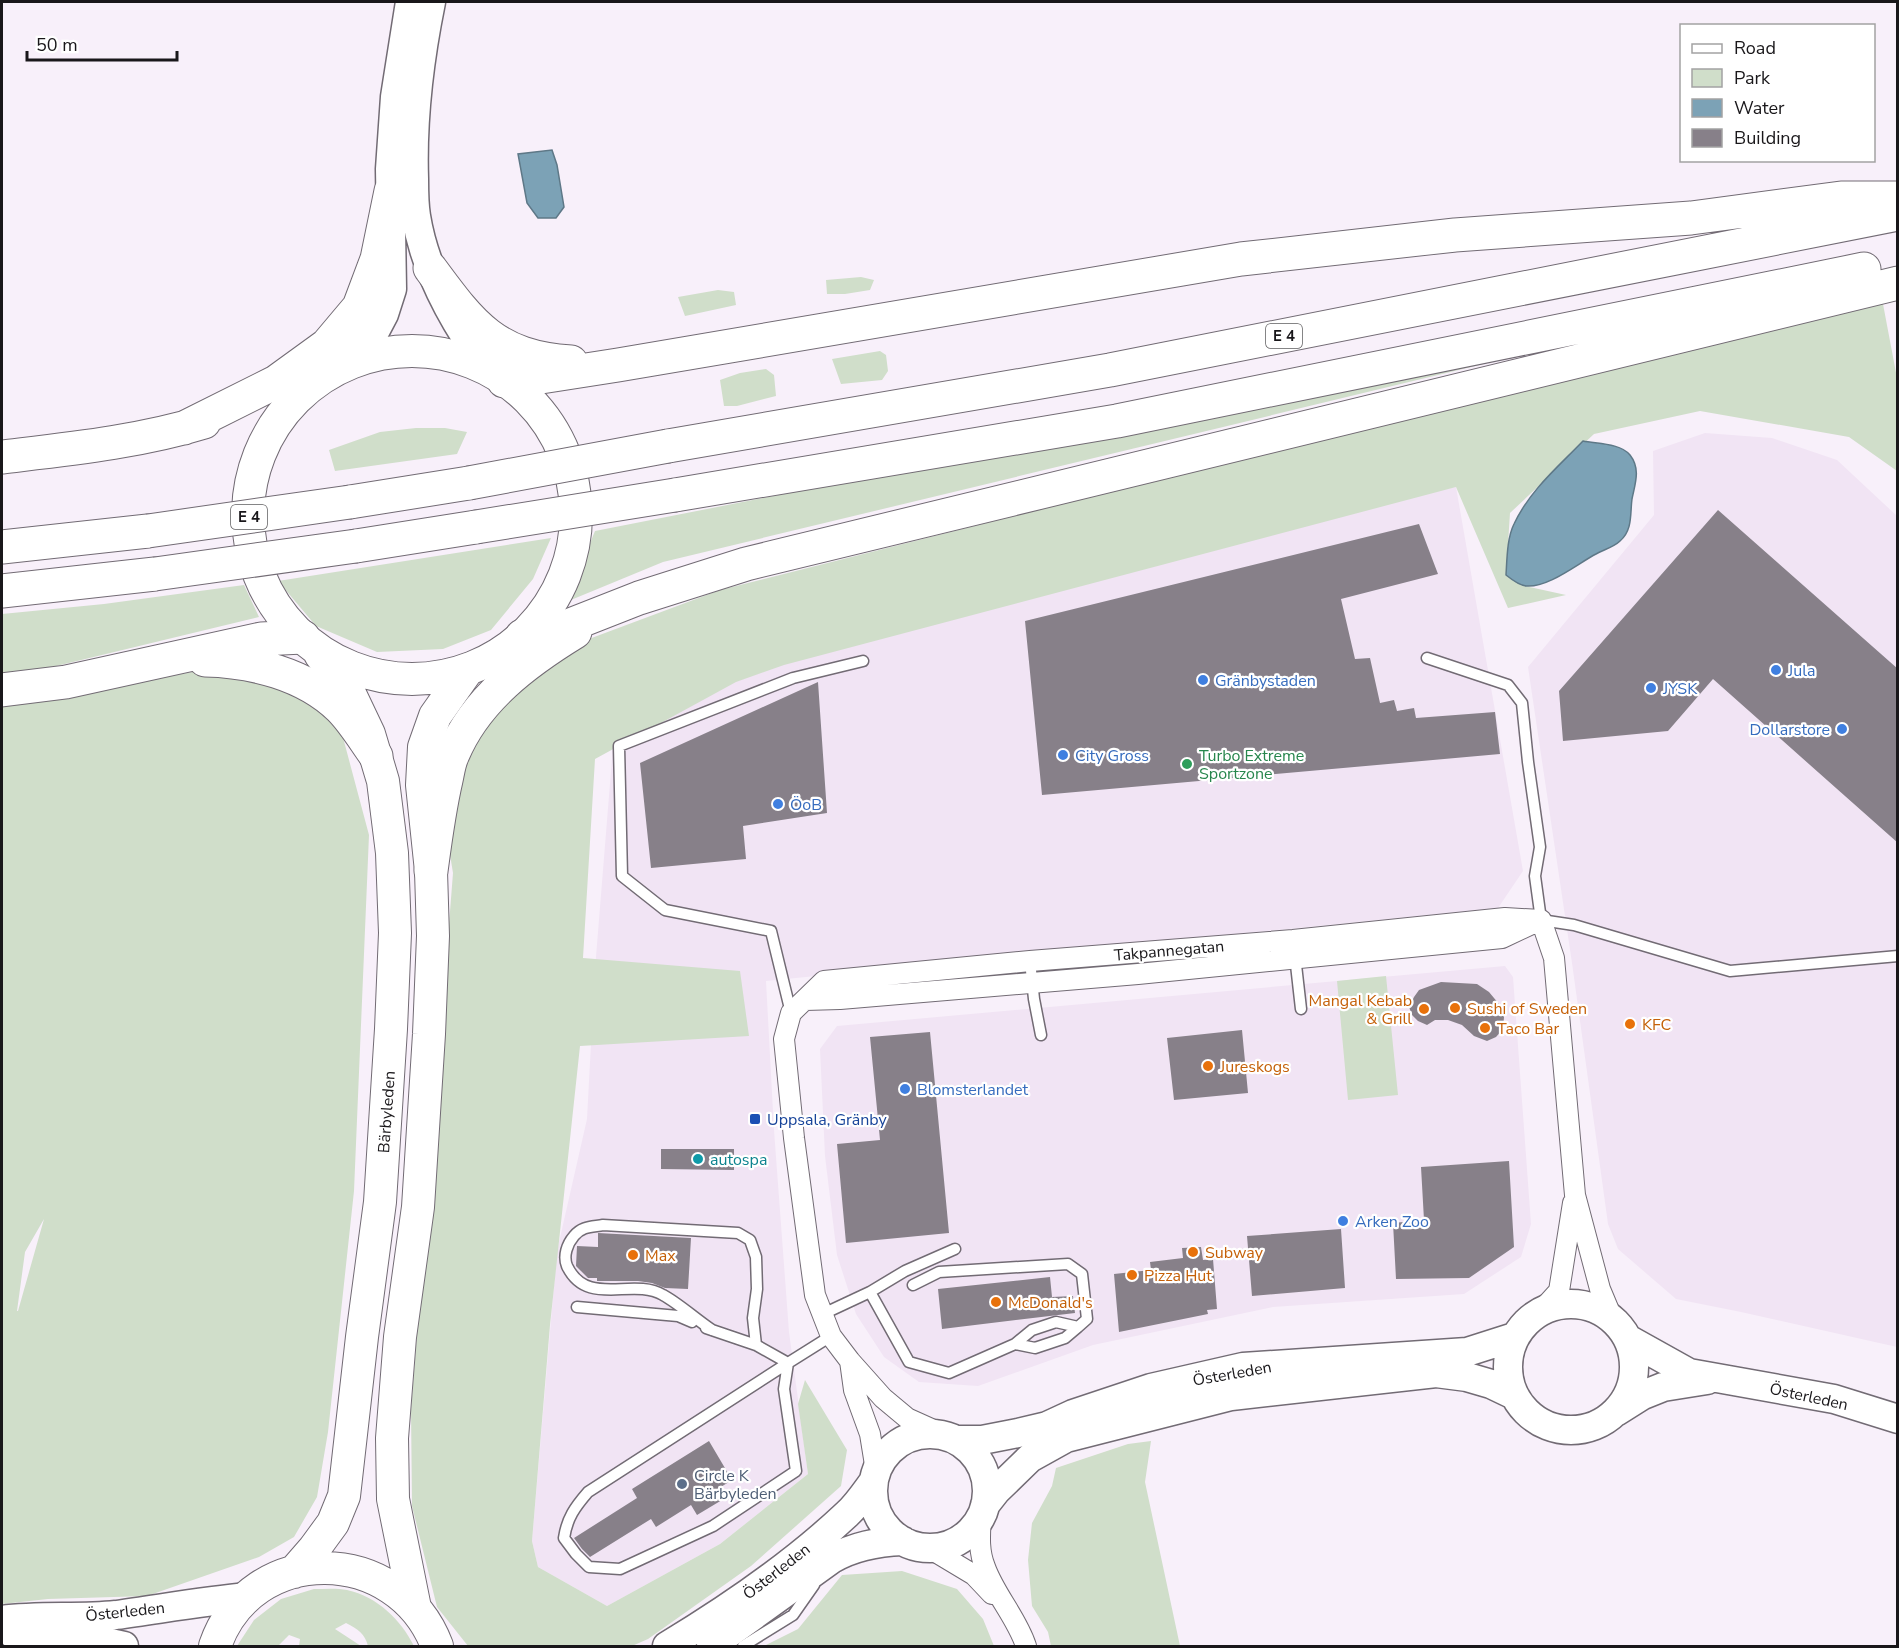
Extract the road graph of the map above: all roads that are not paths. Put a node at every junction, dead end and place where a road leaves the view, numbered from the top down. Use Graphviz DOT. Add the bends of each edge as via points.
graph roads {
  1 [pos="410,2"];
  2 [pos="431,2"];
  3 [pos="391,191"];
  4 [pos="1898,198"];
  5 [pos="1898,214"];
  6 [pos="1898,263"];
  7 [pos="430,268"];
  8 [pos="1898,284"];
  9 [pos="350,362"];
  10 [pos="618,365"];
  11 [pos="496,375"];
  12 [pos="316,383"];
  13 [pos="184,428"];
  14 [pos="2,457"];
  15 [pos="2,547"];
  16 [pos="2,591"];
  17 [pos="610,609"];
  18 [pos="522,636"];
  19 [pos="311,644"];
  20 [pos="1427,658"];
  21 [pos="170,659"];
  22 [pos="863,661"];
  23 [pos="466,672"];
  24 [pos="2,690"];
  25 [pos="376,756"];
  26 [pos="431,871"];
  27 [pos="1541,920"];
  28 [pos="1294,949"];
  29 [pos="1898,956"];
  30 [pos="1030,961"];
  31 [pos="1032,982"];
  32 [pos="798,1006"];
  33 [pos="1301,1009"];
  34 [pos="1041,1035"];
  35 [pos="1575,1194"];
  36 [pos="955,1249"];
  37 [pos="913,1285"];
  38 [pos="870,1292"];
  39 [pos="577,1307"];
  40 [pos="1540,1312"];
  41 [pos="823,1314"];
  42 [pos="1078,1327"];
  43 [pos="712,1330"];
  44 [pos="1620,1330"];
  45 [pos="831,1336"];
  46 [pos="1514,1337"];
  47 [pos="1015,1344"];
  48 [pos="756,1345"];
  49 [pos="850,1361"];
  50 [pos="788,1363"];
  51 [pos="1718,1379"];
  52 [pos="1514,1395"];
  53 [pos="1615,1413"];
  54 [pos="1898,1419"];
  55 [pos="952,1438"];
  56 [pos="875,1477"];
  57 [pos="983,1510"];
  58 [pos="916,1544"];
  59 [pos="832,1559"];
  60 [pos="294,1572"];
  61 [pos="248,1597"];
  62 [pos="416,1608"];
  63 [pos="1006,1608"];
  64 [pos="2,1620"];
  65 [pos="2,1636"];
  66 [pos="124,1647"];
  67 [pos="215,1647"];
  68 [pos="437,1647"];
  69 [pos="666,1647"];
  70 [pos="711,1647"];
  71 [pos="743,1647"];
  72 [pos="1026,1647"];
  1 -- 3 [label="main road" via="395,97"];
  2 -- 7 [label="main road" via="421,52 413,164 415,216"];
  3 -- 9 [label="main road" via="392,289 374,333"];
  3 -- 13 [label="highway" via="377,259 359,307 327,345 276,382"];
  4 -- 10 [label="highway" via="1841,198 1691,218 1455,235 1241,259"];
  5 -- 15 [label="highway, E 4, bridge" via="1110,370 469,483 148,531"];
  6 -- 16 [label="highway, bridge" via="1117,421 356,546"];
  7 -- 10 [label="highway" via="462,310 504,347 561,361"];
  7 -- 11 [label="main road" via="466,340"];
  8 -- 17 [label="highway" via="758,561"];
  9 -- 11 [label="main road" via="414,351 454,357"];
  9 -- 12 [label="main road"];
  10 -- 11 [label="highway" via="541,377"];
  11 -- 18 [label="main road" via="530,403 554,435 571,468 576,491 576,531 567,573 547,608"];
  12 -- 13 [label="highway"];
  12 -- 19 [label="main road" via="279,417 260,453 246,519 255,563 268,593 282,615"];
  13 -- 14 [label="highway"];
  17 -- 18 [label="highway" via="560,629"];
  17 -- 26 [label="highway" via="525,666 469,722 452,756"];
  18 -- 23 [label="main road"];
  19 -- 21 [label="highway" via="261,639"];
  19 -- 23 [label="main road" via="373,676 412,682"];
  19 -- 25 [label="main road, Bärbyleden" via="350,694"];
  20 -- 27 [label="lane" via="1508,685 1522,703 1540,847 1535,876"];
  21 -- 24 [label="highway" via="66,682"];
  21 -- 25 [label="highway" via="274,670 311,687 340,708"];
  22 -- 32 [label="lane" via="793,678 619,746 622,876 665,910 771,931"];
  23 -- 26 [label="main road" via="435,716 424,747 422,785"];
  25 -- 60 [label="main road, Bärbyleden" via="392,853 395,933 380,1202 344,1496 333,1523"];
  26 -- 62 [label="main road" via="433,936 418,1207 400,1336 392,1438 393,1499"];
  27 -- 28 [label="street, Takpannegatan" via="1505,918"];
  27 -- 29 [label="lane" via="1574,924 1730,970"];
  27 -- 35 [label="street" via="1554,958"];
  28 -- 30 [label="street, Takpannegatan"];
  28 -- 31 [label="street, Takpannegatan"];
  28 -- 33 [label="lane"];
  30 -- 31 [label="lane"];
  30 -- 32 [label="street, Takpannegatan" via="824,981"];
  31 -- 32 [label="street, Takpannegatan"];
  31 -- 34 [label="lane"];
  32 -- 41 [label="street" via="784,1039 815,1295"];
  35 -- 40 [label="street" via="1559,1291"];
  35 -- 44 [label="street" via="1600,1289"];
  36 -- 38 [label="lane"];
  37 -- 42 [label="lane" via="939,1272 1068,1264 1082,1274 1087,1319"];
  38 -- 41 [label="lane"];
  38 -- 47 [label="lane" via="909,1362 949,1373"];
  39 -- 43 [label="lane" via="678,1316"];
  40 -- 44 [label="main road" via="1558,1305 1594,1308"];
  40 -- 46 [label="main road"];
  41 -- 45 [label="street"];
  42 -- 47 [label="lane" via="1065,1338 1035,1348"];
  42 -- 47 [label="lane" via="1056,1322 1032,1330"];
  43 -- 48 [label="lane"];
  43 -- 48 [label="lane" via="651,1290 592,1289 571,1273 565,1259 567,1247 585,1227 738,1233 750,1240 756,1257"];
  44 -- 51 [label="main road, Österleden" via="1689,1372"];
  44 -- 53 [label="main road" via="1634,1361 1634,1374 1628,1395"];
  45 -- 49 [label="street"];
  45 -- 50 [label="lane"];
  46 -- 52 [label="main road" via="1507,1366"];
  46 -- 55 [label="main road, Österleden" via="1467,1352 1244,1367 1151,1388 1047,1426 982,1440"];
  48 -- 50 [label="lane"];
  49 -- 55 [label="street" via="907,1418"];
  49 -- 56 [label="street" via="854,1390 870,1434"];
  50 -- 50 [label="lane" via="784,1389 796,1471 712,1526 620,1569 589,1567 576,1554 564,1538 567,1522 588,1492"];
  51 -- 53 [label="main road, Österleden" via="1663,1387"];
  51 -- 54 [label="main road, Österleden" via="1834,1399"];
  52 -- 53 [label="main road" via="1527,1413 1559,1430 1581,1430"];
  52 -- 57 [label="main road, Österleden" via="1467,1377 1436,1373 1231,1396 1066,1438 1030,1458 996,1491"];
  55 -- 56 [label="main road" via="926,1434 905,1440 887,1452"];
  55 -- 57 [label="main road" via="969,1449 981,1468 987,1490"];
  56 -- 58 [label="main road" via="873,1500 879,1516 889,1530"];
  56 -- 69 [label="main road, Österleden" via="849,1513 774,1575"];
  57 -- 58 [label="main road" via="960,1539 942,1546"];
  57 -- 63 [label="street" via="980,1545 984,1566"];
  58 -- 59 [label="main road, Österleden" via="882,1542 850,1549"];
  58 -- 63 [label="street" via="974,1575"];
  59 -- 70 [label="main road, Österleden"];
  59 -- 71 [label="lane" via="793,1615"];
  60 -- 61 [label="main road" via="269,1581"];
  60 -- 62 [label="main road" via="327,1567 360,1572 390,1586"];
  61 -- 64 [label="main road, Österleden" via="114,1615"];
  61 -- 67 [label="main road" via="229,1618"];
  62 -- 68 [label="main road"];
  63 -- 72 [label="street" via="1021,1630"];
  65 -- 66 [label="main road, Österleden" via="24,1633"];
}
